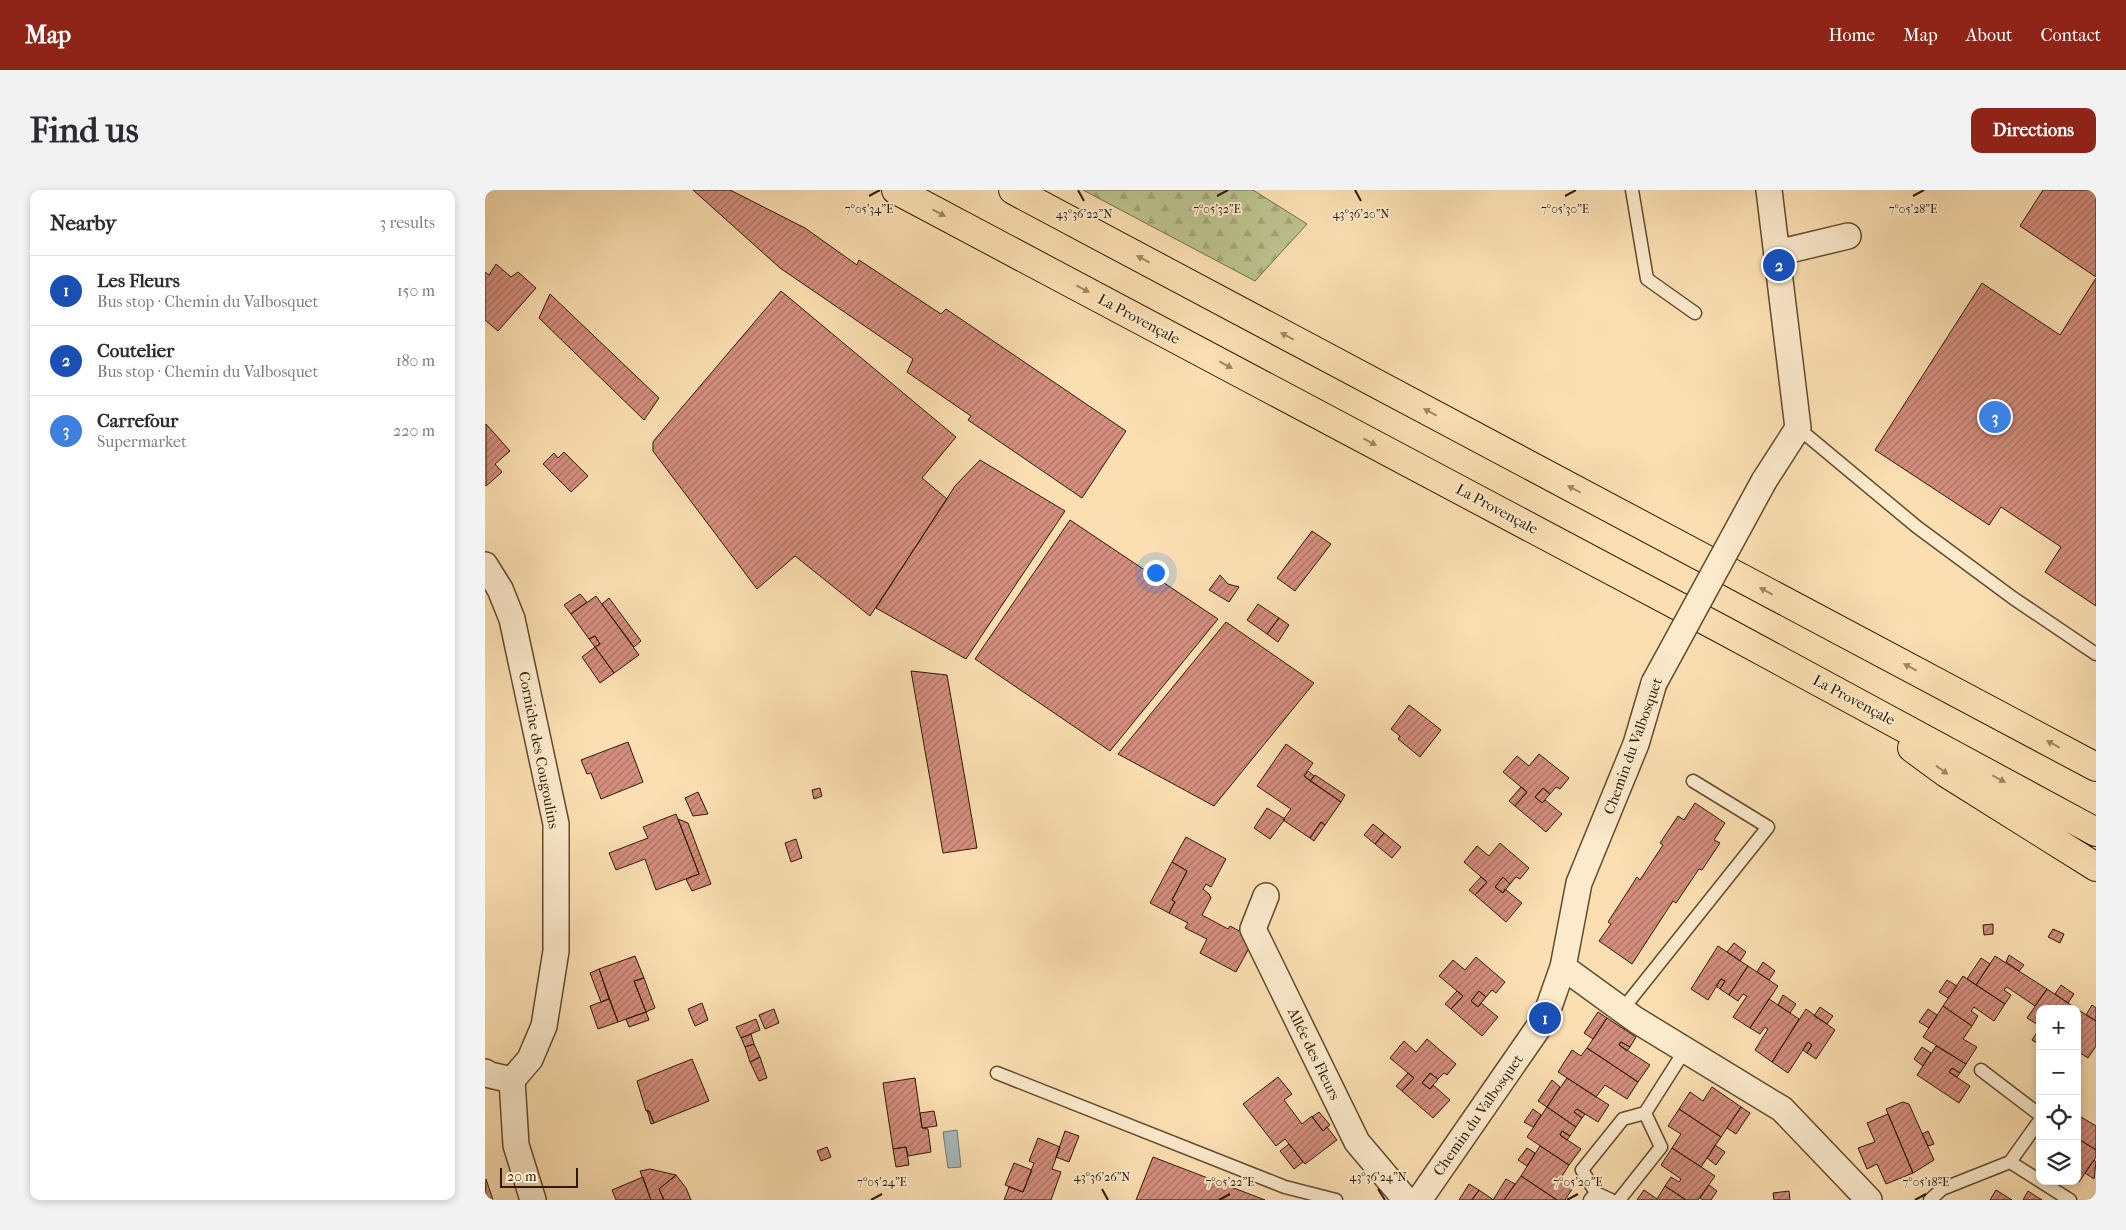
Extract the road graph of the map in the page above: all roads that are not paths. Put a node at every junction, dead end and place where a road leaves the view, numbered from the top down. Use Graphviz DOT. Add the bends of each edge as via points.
graph roads {
  1 [pos="896,190"];
  2 [pos="1013,190"];
  3 [pos="1632,190"];
  4 [pos="1769,190"];
  5 [pos="1848,236"];
  6 [pos="1777,253"];
  7 [pos="1695,313"];
  8 [pos="1798,428"];
  9 [pos="485,565"];
  10 [pos="2096,654"];
  11 [pos="1833,689"];
  12 [pos="2096,766"];
  13 [pos="1693,781"];
  14 [pos="2096,832"];
  15 [pos="2096,867"];
  16 [pos="1266,896"];
  17 [pos="1563,966"];
  18 [pos="1622,1010"];
  19 [pos="1685,1050"];
  20 [pos="1981,1070"];
  21 [pos="485,1072"];
  22 [pos="997,1073"];
  23 [pos="513,1080"];
  24 [pos="2036,1112"];
  25 [pos="1645,1113"];
  26 [pos="2036,1126"];
  27 [pos="2010,1162"];
  28 [pos="2036,1178"];
  29 [pos="2047,1185"];
  30 [pos="1593,1196"];
  31 [pos="533,1200"];
  32 [pos="1336,1200"];
  33 [pos="1406,1200"];
  34 [pos="1419,1200"];
  35 [pos="1611,1200"];
  36 [pos="1619,1200"];
  37 [pos="1869,1200"];
  38 [pos="1931,1200"];
  39 [pos="2071,1200"];
  1 -- 11 [label="highway, La Provençale, one-way"];
  12 -- 2 [label="highway, one-way"];
  3 -- 7 [label="lane" via="1647,279"];
  4 -- 6 [label="street"];
  5 -- 6 [label="street"];
  6 -- 8 [label="street"];
  8 -- 10 [label="lane" via="1917,528"];
  8 -- 17 [label="street, Chemin du Valbosquet, bridge" via="1764,481 1654,683 1636,744 1579,883"];
  9 -- 23 [label="street, Corniche des Cougoulins" via="500,589 511,619 556,824 556,951 544,1026 530,1060"];
  11 -- 14 [label="highway, La Provençale, one-way"];
  11 -- 15 [label="highway, one-way" via="1946,773"];
  13 -- 18 [label="lane" via="1768,827"];
  16 -- 33 [label="street, Allée des Fleurs" via="1253,929 1357,1142"];
  17 -- 18 [label="street"];
  17 -- 34 [label="street, Chemin du Valbosquet" via="1545,1018"];
  18 -- 19 [label="street"];
  19 -- 25 [label="lane"];
  19 -- 37 [label="street" via="1783,1109"];
  20 -- 24 [label="lane"];
  21 -- 23 [label="street"];
  22 -- 32 [label="lane" via="1285,1187"];
  23 -- 31 [label="street" via="516,1145"];
  25 -- 30 [label="lane" via="1623,1119 1582,1170"];
  25 -- 36 [label="lane" via="1661,1146"];
  26 -- 27 [label="lane"];
  27 -- 28 [label="lane"];
  27 -- 38 [label="lane" via="1942,1189"];
  29 -- 39 [label="lane"];
  30 -- 35 [label="lane"];
}
